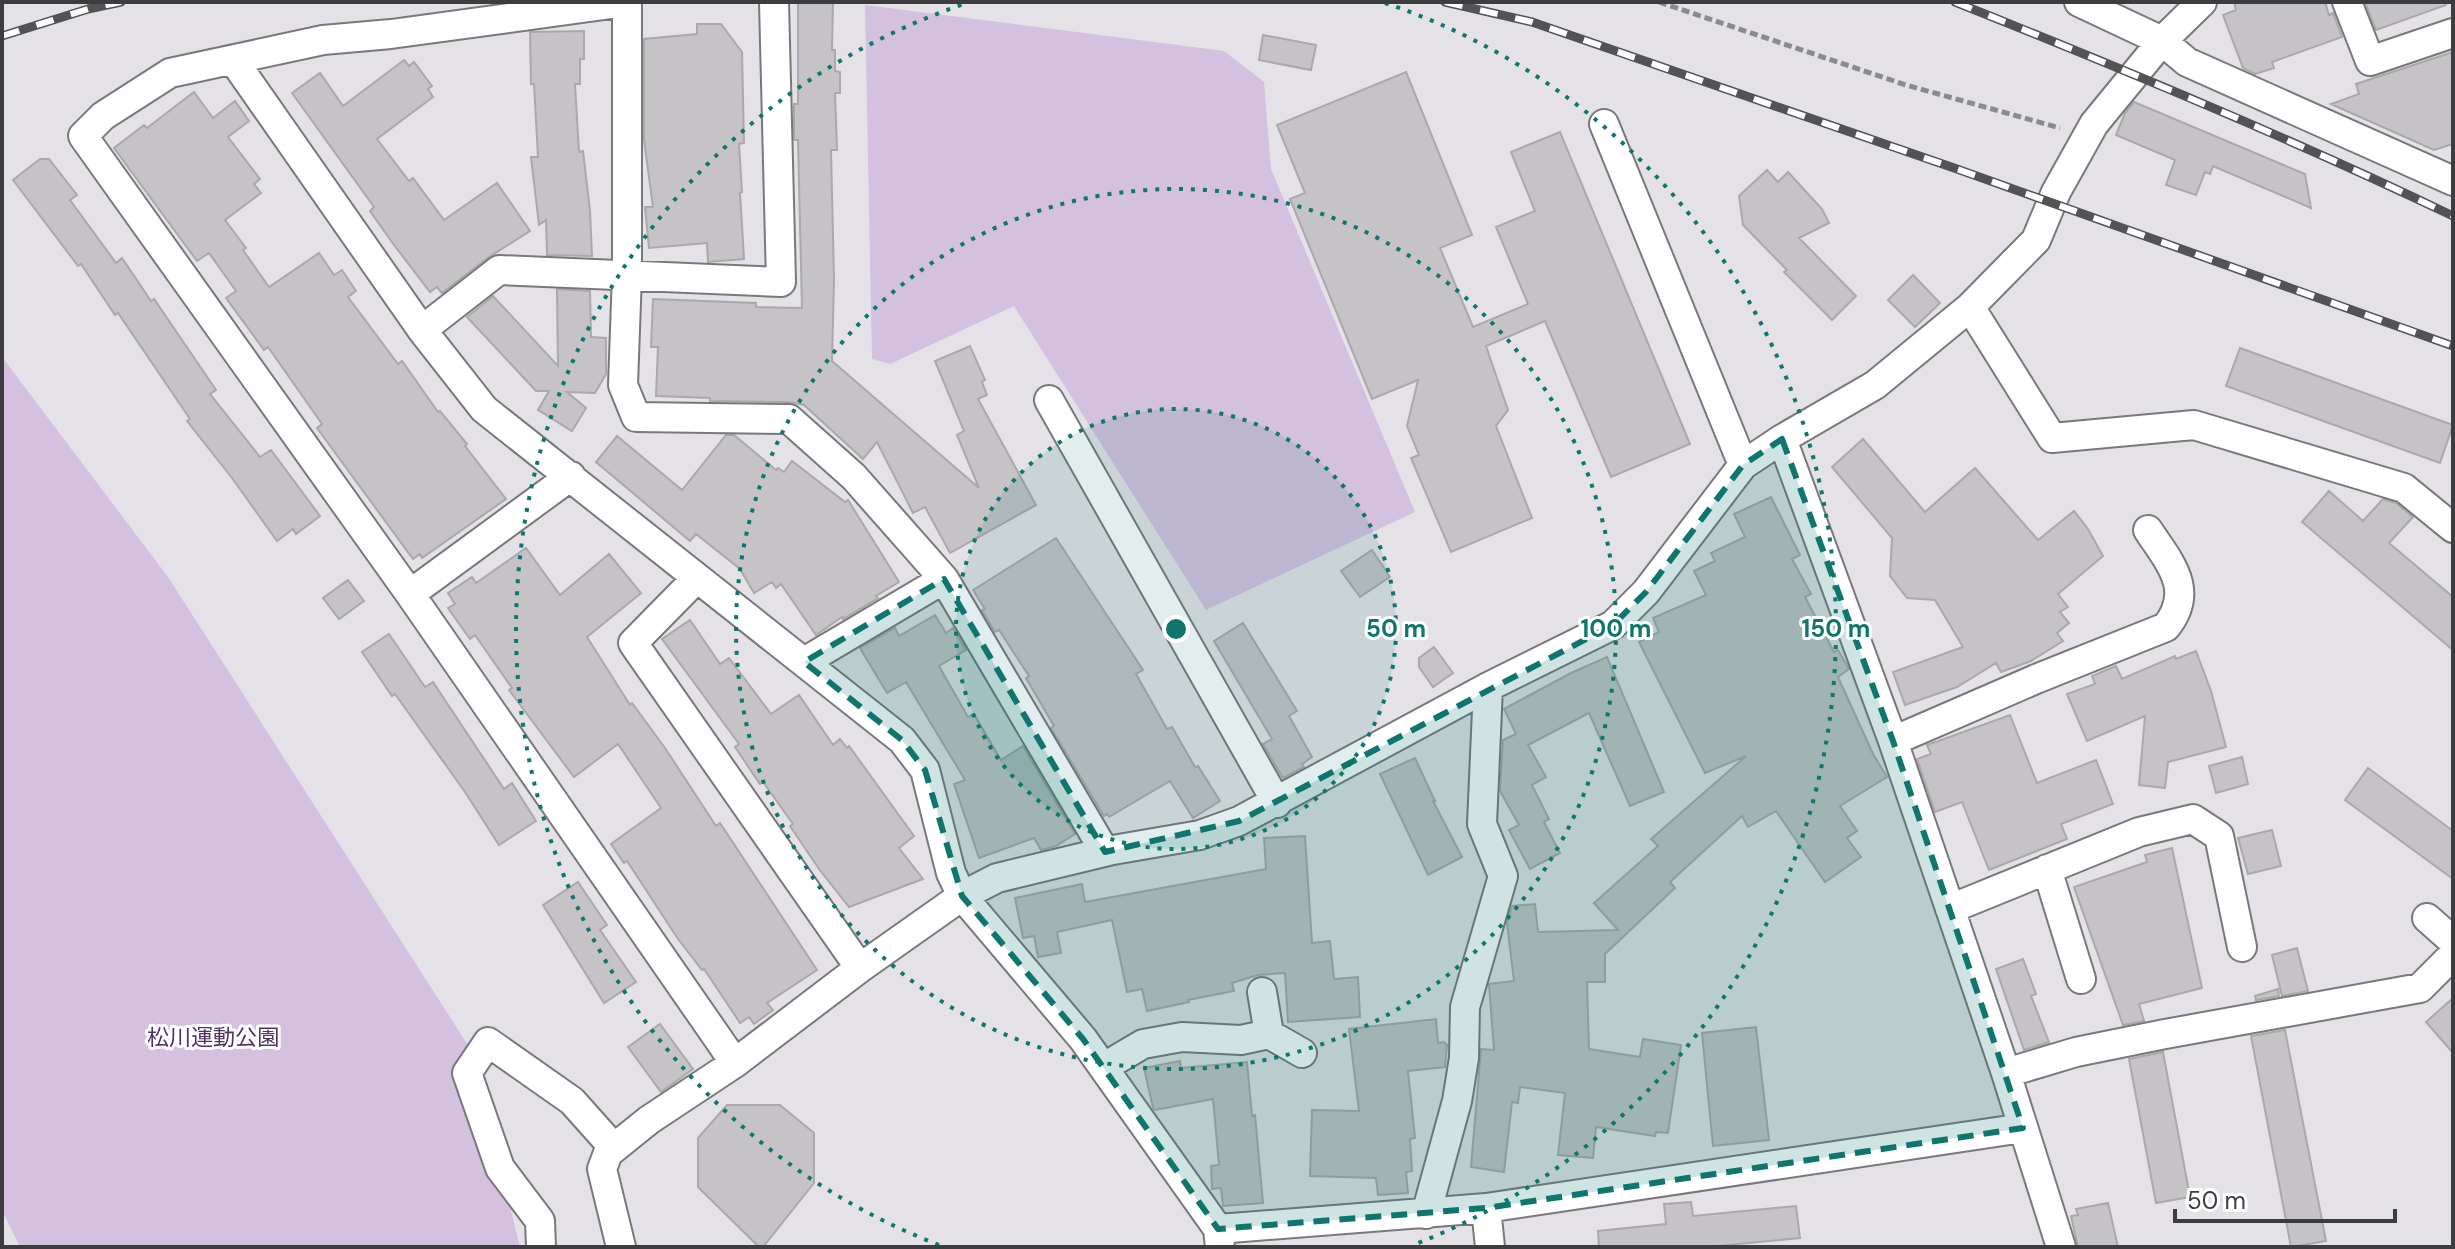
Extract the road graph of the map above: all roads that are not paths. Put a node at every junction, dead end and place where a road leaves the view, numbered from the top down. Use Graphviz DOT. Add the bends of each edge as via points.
graph roads {
  1 [pos="626,2"];
  2 [pos="774,2"];
  3 [pos="2079,2"];
  4 [pos="2202,2"];
  5 [pos="2347,2"];
  6 [pos="2453,33"];
  7 [pos="2162,41"];
  8 [pos="234,61"];
  9 [pos="1604,124"];
  10 [pos="2453,181"];
  11 [pos="627,274"];
  12 [pos="1970,307"];
  13 [pos="422,330"];
  14 [pos="1049,400"];
  15 [pos="1782,439"];
  16 [pos="1743,465"];
  17 [pos="571,476"];
  18 [pos="2453,528"];
  19 [pos="2148,530"];
  20 [pos="696,579"];
  21 [pos="944,579"];
  22 [pos="410,594"];
  23 [pos="804,662"];
  24 [pos="1488,687"];
  25 [pos="1893,741"];
  26 [pos="1277,803"];
  27 [pos="1105,852"];
  28 [pos="2047,869"];
  29 [pos="962,896"];
  30 [pos="1950,909"];
  31 [pos="2427,918"];
  32 [pos="2453,941"];
  33 [pos="2242,947"];
  34 [pos="2453,955"];
  35 [pos="860,968"];
  36 [pos="2081,979"];
  37 [pos="1262,992"];
  38 [pos="1269,1034"];
  39 [pos="1302,1053"];
  40 [pos="735,1063"];
  41 [pos="1104,1067"];
  42 [pos="2006,1073"];
  43 [pos="2023,1128"];
  44 [pos="614,1148"];
  45 [pos="1486,1208"];
  46 [pos="1426,1214"];
  47 [pos="1219,1238"];
  48 [pos="541,1247"];
  49 [pos="621,1247"];
  50 [pos="1490,1247"];
  51 [pos="2061,1247"];
  1 -- 8 [label="street" via="323,40"];
  1 -- 11 [label="street"];
  2 -- 11 [label="street" via="781,282"];
  3 -- 7 [label="street"];
  4 -- 7 [label="street"];
  5 -- 6 [label="street" via="2370,61"];
  7 -- 10 [label="street" via="2187,62"];
  7 -- 12 [label="street" via="2094,124 2036,240"];
  8 -- 13 [label="street"];
  8 -- 22 [label="street" via="170,73 103,116 83,136"];
  9 -- 16 [label="street"];
  11 -- 13 [label="street" via="499,270"];
  11 -- 21 [label="street" via="623,385 636,417 789,419 854,477"];
  12 -- 15 [label="street" via="1875,385"];
  12 -- 18 [label="street" via="2052,438 2194,425 2404,488"];
  13 -- 17 [label="street" via="484,409"];
  14 -- 26 [label="street"];
  15 -- 16 [label="street"];
  15 -- 25 [label="street"];
  16 -- 24 [label="street" via="1646,592 1613,625"];
  17 -- 20 [label="street"];
  17 -- 22 [label="street"];
  19 -- 25 [label="street" via="2177,575 2180,602 2166,627"];
  20 -- 23 [label="street"];
  20 -- 35 [label="street" via="633,643"];
  21 -- 23 [label="street"];
  21 -- 27 [label="street"];
  22 -- 40 [label="street"];
  23 -- 29 [label="street" via="902,740 925,770 951,873"];
  24 -- 26 [label="street"];
  24 -- 46 [label="street" via="1482,824 1503,876 1465,1007 1457,1101"];
  25 -- 30 [label="street"];
  26 -- 27 [label="street" via="1200,835"];
  27 -- 29 [label="street" via="997,878"];
  28 -- 30 [label="street"];
  28 -- 33 [label="street" via="2139,832 2193,819 2219,836"];
  28 -- 36 [label="street"];
  29 -- 35 [label="street"];
  29 -- 41 [label="street"];
  30 -- 42 [label="street"];
  31 -- 32 [label="street"];
  34 -- 42 [label="street" via="2420,988 2076,1052"];
  35 -- 40 [label="street"];
  37 -- 38 [label="street"];
  38 -- 39 [label="street"];
  38 -- 41 [label="street" via="1143,1044"];
  40 -- 44 [label="street"];
  41 -- 47 [label="street"];
  42 -- 43 [label="street"];
  43 -- 45 [label="street"];
  43 -- 51 [label="street"];
  44 -- 48 [label="street" via="572,1101 488,1042 467,1073 500,1168 540,1221"];
  44 -- 49 [label="street" via="602,1169"];
  45 -- 46 [label="street"];
  45 -- 50 [label="street"];
  46 -- 47 [label="street"];
}
